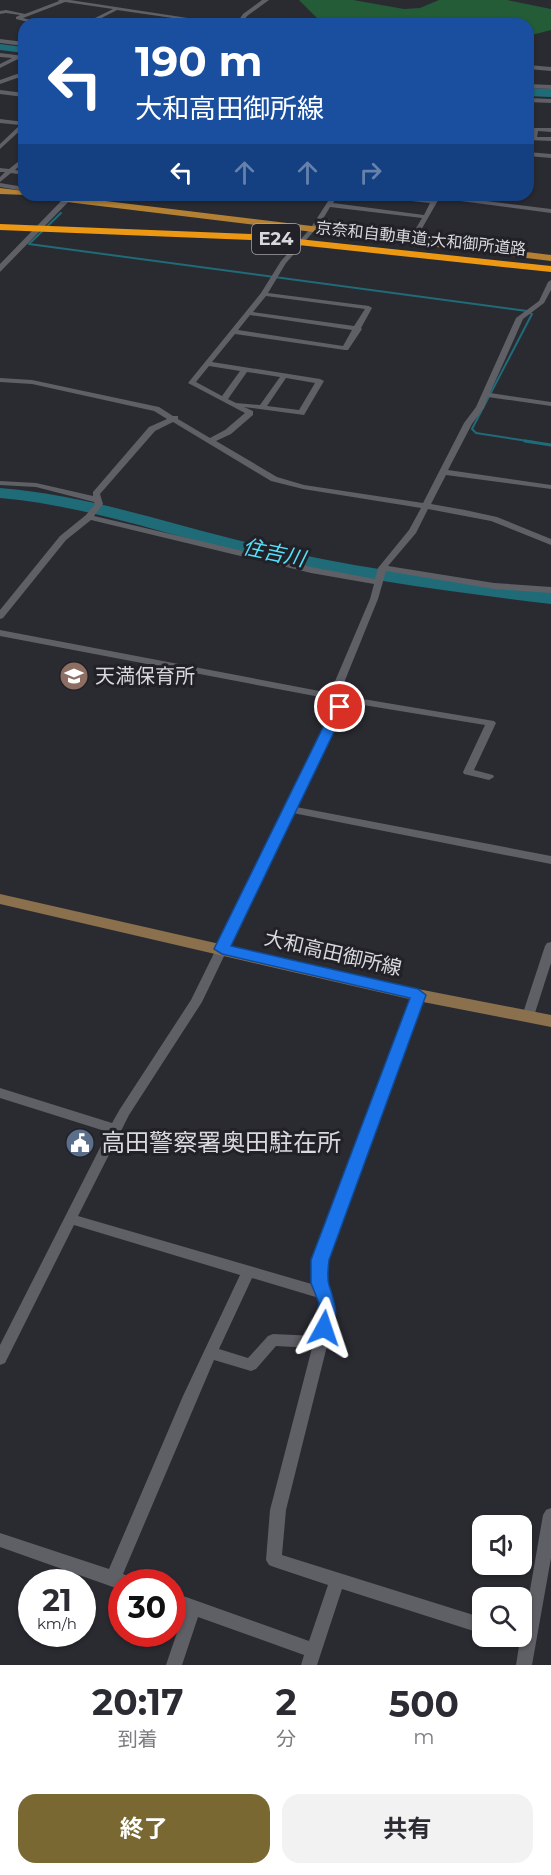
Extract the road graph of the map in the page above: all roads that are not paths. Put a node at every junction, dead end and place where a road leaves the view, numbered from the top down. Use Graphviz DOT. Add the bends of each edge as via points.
graph roads {
  1 [pos="266,0"];
  2 [pos="62,1"];
  3 [pos="116,9"];
  4 [pos="0,13"];
  5 [pos="25,15"];
  6 [pos="18,18"];
  7 [pos="98,18"];
  8 [pos="181,18"];
  9 [pos="243,18"];
  10 [pos="0,41"];
  11 [pos="18,43"];
  12 [pos="0,55"];
  13 [pos="18,57"];
  14 [pos="18,58"];
  15 [pos="0,66"];
  16 [pos="534,68"];
  17 [pos="551,69"];
  18 [pos="18,76"];
  19 [pos="0,82"];
  20 [pos="534,86"];
  21 [pos="551,87"];
  22 [pos="0,92"];
  23 [pos="10,93"];
  24 [pos="18,94"];
  25 [pos="0,100"];
  26 [pos="534,100"];
  27 [pos="551,101"];
  28 [pos="0,121"];
  29 [pos="18,123"];
  30 [pos="18,128"];
  31 [pos="551,130"];
  32 [pos="534,133"];
  33 [pos="534,138"];
  34 [pos="551,139"];
  35 [pos="0,147"];
  36 [pos="534,155"];
  37 [pos="551,156"];
  38 [pos="18,164"];
  39 [pos="0,170"];
  40 [pos="10,171"];
  41 [pos="18,172"];
  42 [pos="0,180"];
  43 [pos="0,185"];
  44 [pos="18,189"];
  45 [pos="18,190"];
  46 [pos="0,191"];
  47 [pos="61,201"];
  48 [pos="102,201"];
  49 [pos="332,201"];
  50 [pos="425,201"];
  51 [pos="471,201"];
  52 [pos="434,202"];
  53 [pos="330,205"];
  54 [pos="551,211"];
  55 [pos="426,217"];
  56 [pos="319,220"];
  57 [pos="0,228"];
  58 [pos="312,230"];
  59 [pos="551,258"];
  60 [pos="0,269"];
  61 [pos="551,269"];
  62 [pos="551,282"];
  63 [pos="264,294"];
  64 [pos="249,313"];
  65 [pos="358,329"];
  66 [pos="234,332"];
  67 [pos="208,364"];
  68 [pos="245,370"];
  69 [pos="284,376"];
  70 [pos="0,380"];
  71 [pos="490,396"];
  72 [pos="226,401"];
  73 [pos="551,404"];
  74 [pos="262,407"];
  75 [pos="175,418"];
  76 [pos="210,441"];
  77 [pos="446,472"];
  78 [pos="0,483"];
  79 [pos="551,487"];
  80 [pos="98,500"];
  81 [pos="427,505"];
  82 [pos="89,517"];
  83 [pos="551,542"];
  84 [pos="382,568"];
  85 [pos="378,582"];
  86 [pos="551,590"];
  87 [pos="0,616"];
  88 [pos="0,633"];
  89 [pos="337,698"];
  90 [pos="489,777"];
  91 [pos="290,809"];
  92 [pos="551,860"];
  93 [pos="0,899"];
  94 [pos="551,946"];
  95 [pos="222,949"];
  96 [pos="418,995"];
  97 [pos="528,1016"];
  98 [pos="551,1021"];
  99 [pos="0,1093"];
  100 [pos="116,1129"];
  101 [pos="70,1219"];
  102 [pos="248,1272"];
  103 [pos="325,1294"];
  104 [pos="321,1342"];
  105 [pos="210,1353"];
  106 [pos="0,1359"];
  107 [pos="551,1515"];
  108 [pos="0,1540"];
  109 [pos="123,1569"];
  110 [pos="108,1578"];
  111 [pos="338,1579"];
  112 [pos="532,1596"];
  113 [pos="186,1604"];
  114 [pos="195,1607"];
  115 [pos="472,1622"];
  116 [pos="523,1647"];
  117 [pos="312,1658"];
  118 [pos="174,1665"];
  119 [pos="524,1665"];
  1 -- 9 [label="street"];
  2 -- 3 [label="street"];
  2 -- 5 [label="street"];
  3 -- 7 [label="street"];
  3 -- 8 [label="street"];
  4 -- 5 [label="street"];
  5 -- 6 [label="street"];
  10 -- 11 [label="street"];
  12 -- 13 [label="street"];
  14 -- 15 [label="street"];
  16 -- 17 [label="street"];
  18 -- 19 [label="street"];
  20 -- 21 [label="street"];
  22 -- 23 [label="street"];
  23 -- 24 [label="street"];
  23 -- 25 [label="street"];
  26 -- 27 [label="street"];
  28 -- 29 [label="street"];
  30 -- 35 [label="street"];
  31 -- 32 [label="street" via="536,129"];
  33 -- 34 [label="street"];
  36 -- 37 [label="street"];
  38 -- 40 [label="street"];
  39 -- 40 [label="street"];
  40 -- 41 [label="street"];
  40 -- 42 [label="street"];
  43 -- 44 [label="street"];
  45 -- 46 [label="main road"];
  47 -- 60 [label="street"];
  48 -- 58 [label="main road"];
  49 -- 53 [label="street"];
  50 -- 52 [label="street"];
  51 -- 54 [label="street"];
  52 -- 55 [label="street"];
  53 -- 55 [label="street"];
  53 -- 56 [label="street"];
  55 -- 56 [label="street" via="417,232"];
  56 -- 58 [label="street"];
  57 -- 61 [label="highway, 京奈和自動車道;大和御所道路 / E24" via="251,237"];
  58 -- 59 [label="main road"];
  58 -- 63 [label="street" via="273,276"];
  62 -- 71 [label="street" via="542,302 520,318"];
  63 -- 64 [label="street"];
  63 -- 65 [label="street" via="369,308"];
  64 -- 65 [label="street"];
  64 -- 66 [label="street"];
  65 -- 66 [label="street" via="345,348"];
  66 -- 67 [label="street"];
  67 -- 68 [label="street"];
  67 -- 72 [label="street" via="192,383"];
  68 -- 69 [label="street"];
  68 -- 72 [label="street"];
  69 -- 74 [label="street"];
  69 -- 74 [label="street" via="320,381 301,413"];
  70 -- 75 [label="street" via="32,382 156,409"];
  71 -- 73 [label="street"];
  71 -- 77 [label="street" via="468,423"];
  72 -- 74 [label="street"];
  72 -- 76 [label="street" via="250,413"];
  75 -- 76 [label="street"];
  75 -- 80 [label="street" via="152,429 96,494"];
  76 -- 81 [label="street" via="284,482"];
  77 -- 79 [label="street"];
  77 -- 81 [label="street"];
  78 -- 80 [label="street" via="36,485"];
  80 -- 82 [label="street"];
  81 -- 83 [label="street" via="494,519"];
  81 -- 84 [label="street" via="413,531"];
  82 -- 85 [label="street" via="310,570"];
  82 -- 87 [label="street" via="63,538"];
  84 -- 85 [label="street"];
  84 -- 86 [label="street" via="494,586"];
  85 -- 89 [label="street"];
  88 -- 89 [label="street"];
  89 -- 90 [label="street" via="490,723 468,772"];
  89 -- 91 [label="street" via="340,707"];
  91 -- 92 [label="street"];
  91 -- 95 [label="street"];
  93 -- 95 [label="main road, 大和高田御所線"];
  94 -- 97 [label="street"];
  95 -- 96 [label="main road, 大和高田御所線"];
  95 -- 100 [label="street" via="189,1015"];
  96 -- 97 [label="main road, 大和高田御所線"];
  96 -- 103 [label="street" via="324,1247 318,1272"];
  97 -- 98 [label="main road, 大和高田御所線"];
  99 -- 100 [label="street"];
  100 -- 101 [label="street"];
  101 -- 102 [label="street"];
  101 -- 106 [label="street"];
  102 -- 103 [label="street"];
  102 -- 105 [label="street"];
  103 -- 104 [label="street" via="327,1314"];
  104 -- 105 [label="street" via="273,1340 251,1365"];
  104 -- 111 [label="street" via="278,1510 274,1560"];
  105 -- 109 [label="street"];
  107 -- 112 [label="street"];
  108 -- 110 [label="street"];
  111 -- 115 [label="street"];
  111 -- 117 [label="street"];
  113 -- 114 [label="street"];
  114 -- 117 [label="street"];
  114 -- 118 [label="street"];
  116 -- 119 [label="street"];
}
